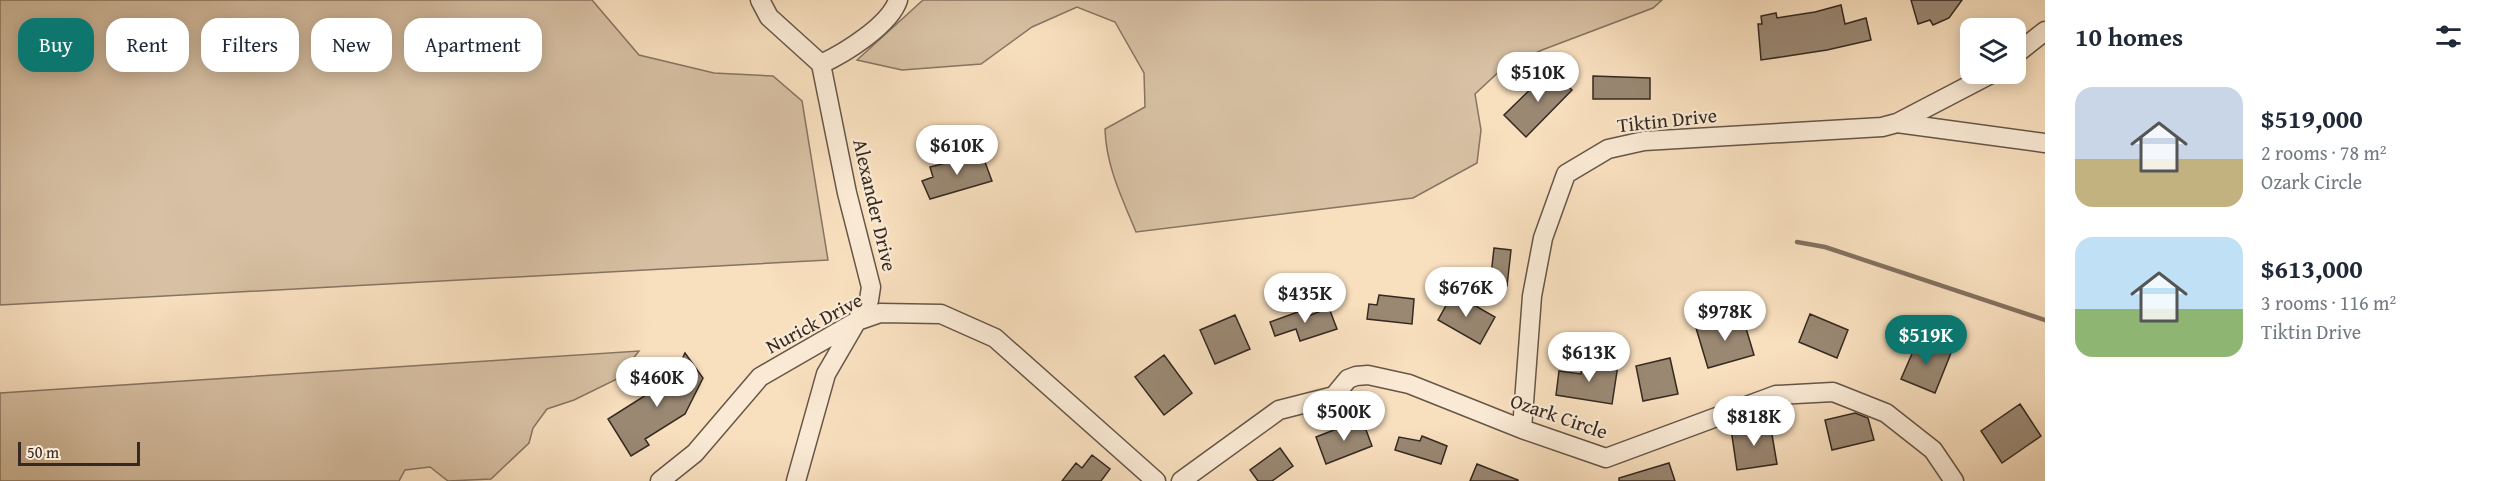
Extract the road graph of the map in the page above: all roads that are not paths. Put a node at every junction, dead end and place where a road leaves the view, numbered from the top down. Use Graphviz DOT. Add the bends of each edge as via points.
graph roads {
  1 [pos="760,0"];
  2 [pos="898,0"];
  3 [pos="2045,31"];
  4 [pos="2026,46"];
  5 [pos="821,64"];
  6 [pos="1972,84"];
  7 [pos="1897,123"];
  8 [pos="2045,143"];
  9 [pos="857,321"];
  10 [pos="1522,429"];
  11 [pos="660,481"];
  12 [pos="796,481"];
  13 [pos="1156,481"];
  14 [pos="1181,481"];
  15 [pos="1954,481"];
  1 -- 5 [label="street" via="770,17"];
  2 -- 5 [label="street" via="895,11 843,54"];
  3 -- 4 [label="street"];
  5 -- 9 [label="street, Alexander Drive" via="871,287 869,300"];
  6 -- 7 [label="street, Tiktin Drive"];
  7 -- 8 [label="street"];
  7 -- 10 [label="street, Tiktin Drive" via="1644,141 1608,149 1566,174 1543,238 1532,296"];
  9 -- 11 [label="street, Nurick Drive" via="760,377 695,453"];
  9 -- 12 [label="street, Alexander Drive" via="826,374"];
  9 -- 13 [label="street, Nurick Drive" via="880,314 941,314 995,338"];
  10 -- 14 [label="street, Ozark Circle" via="1408,384 1356,376 1348,379 1334,396 1279,410"];
  10 -- 15 [label="street, Ozark Circle" via="1606,458 1776,395 1833,392 1886,413 1934,450"];
}
